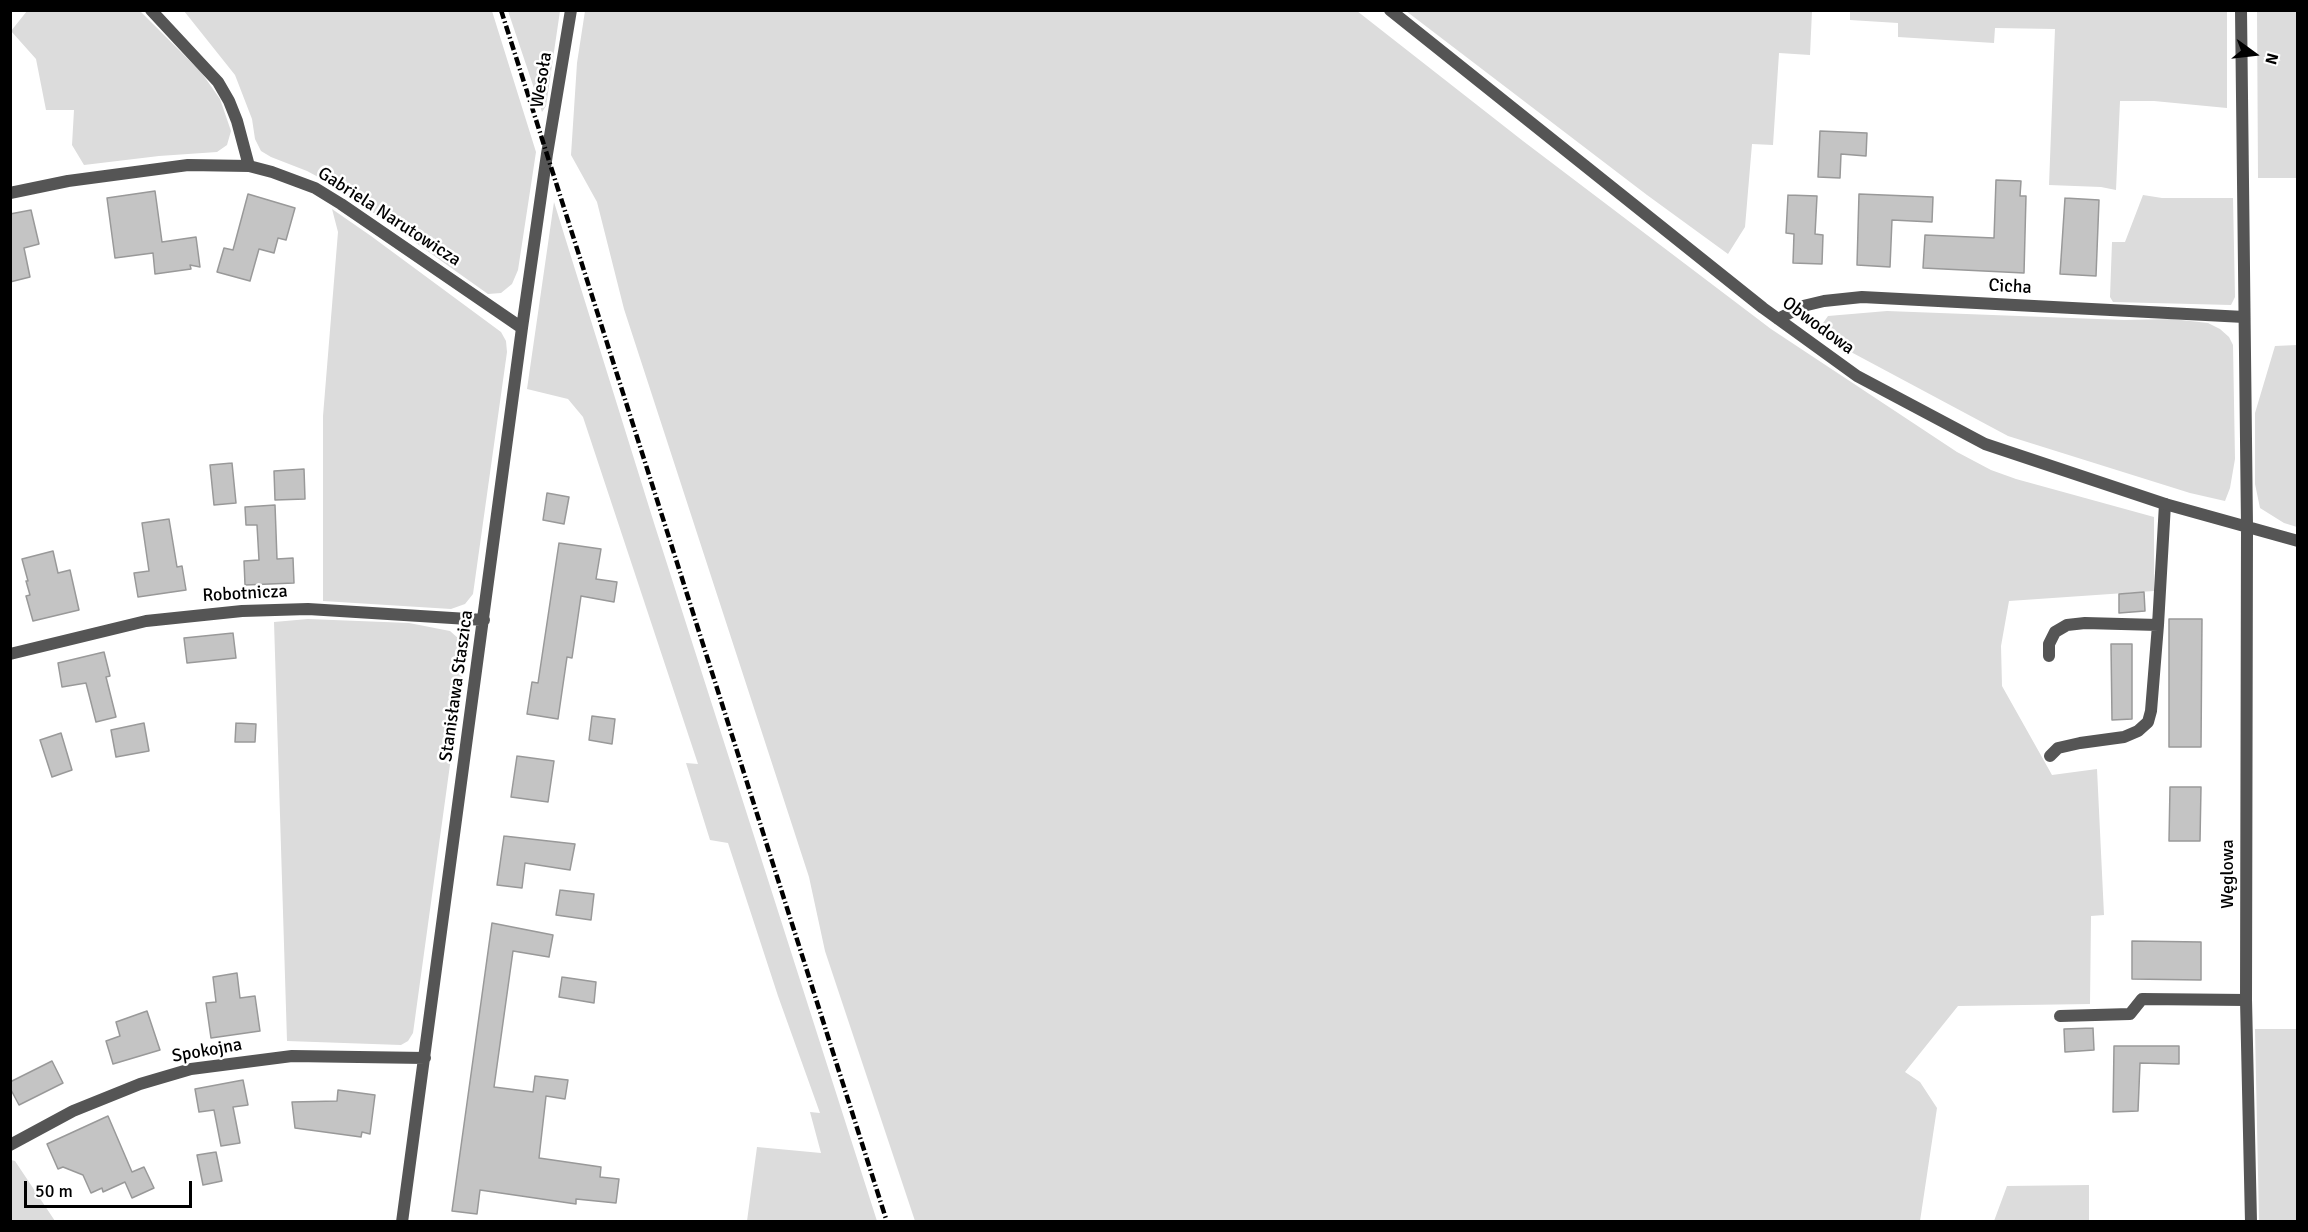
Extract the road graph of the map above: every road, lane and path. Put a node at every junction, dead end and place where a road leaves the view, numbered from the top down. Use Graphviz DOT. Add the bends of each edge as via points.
graph roads {
  1 [pos="152,10"];
  2 [pos="571,10"];
  3 [pos="1390,10"];
  4 [pos="2241,10"];
  5 [pos="547,154"];
  6 [pos="249,166"];
  7 [pos="10,193"];
  8 [pos="2244,317"];
  9 [pos="1778,319"];
  10 [pos="522,328"];
  11 [pos="2165,504"];
  12 [pos="2247,526"];
  13 [pos="2298,541"];
  14 [pos="484,620"];
  15 [pos="2158,625"];
  16 [pos="10,654"];
  17 [pos="2049,656"];
  18 [pos="2050,756"];
  19 [pos="2246,1000"];
  20 [pos="2060,1017"];
  21 [pos="425,1058"];
  22 [pos="10,1145"];
  23 [pos="402,1221"];
  24 [pos="2251,1221"];
  1 -- 6 [label="street" via="218,82 237,121"];
  2 -- 5 [label="street, Wesoła"];
  3 -- 9 [label="street, Obwodowa"];
  4 -- 8 [label="street"];
  5 -- 10 [label="street, Stanisława Staszica"];
  6 -- 7 [label="street, Gabriela Narutowicza" via="167,167"];
  6 -- 10 [label="street, Gabriela Narutowicza" via="315,188"];
  8 -- 9 [label="street, Cicha" via="1862,297 1803,306"];
  8 -- 12 [label="street"];
  9 -- 11 [label="street, Obwodowa" via="1857,376 1985,444"];
  10 -- 14 [label="street, Stanisława Staszica"];
  11 -- 12 [label="street, Obwodowa"];
  11 -- 15 [label="street"];
  12 -- 13 [label="street, Obwodowa"];
  12 -- 19 [label="street, Węglowa"];
  14 -- 16 [label="street, Robotnicza" via="308,609 242,611 146,621"];
  14 -- 21 [label="street, Stanisława Staszica"];
  15 -- 17 [label="street" via="2085,622 2067,626 2055,632"];
  15 -- 18 [label="street" via="2148,722 2124,737 2058,748"];
  19 -- 20 [label="street" via="2142,999 2130,1014"];
  19 -- 24 [label="street, Węglowa"];
  21 -- 22 [label="street, Spokojna" via="292,1056 191,1070 140,1084 73,1111"];
  21 -- 23 [label="street, Stanisława Staszica"];
}
